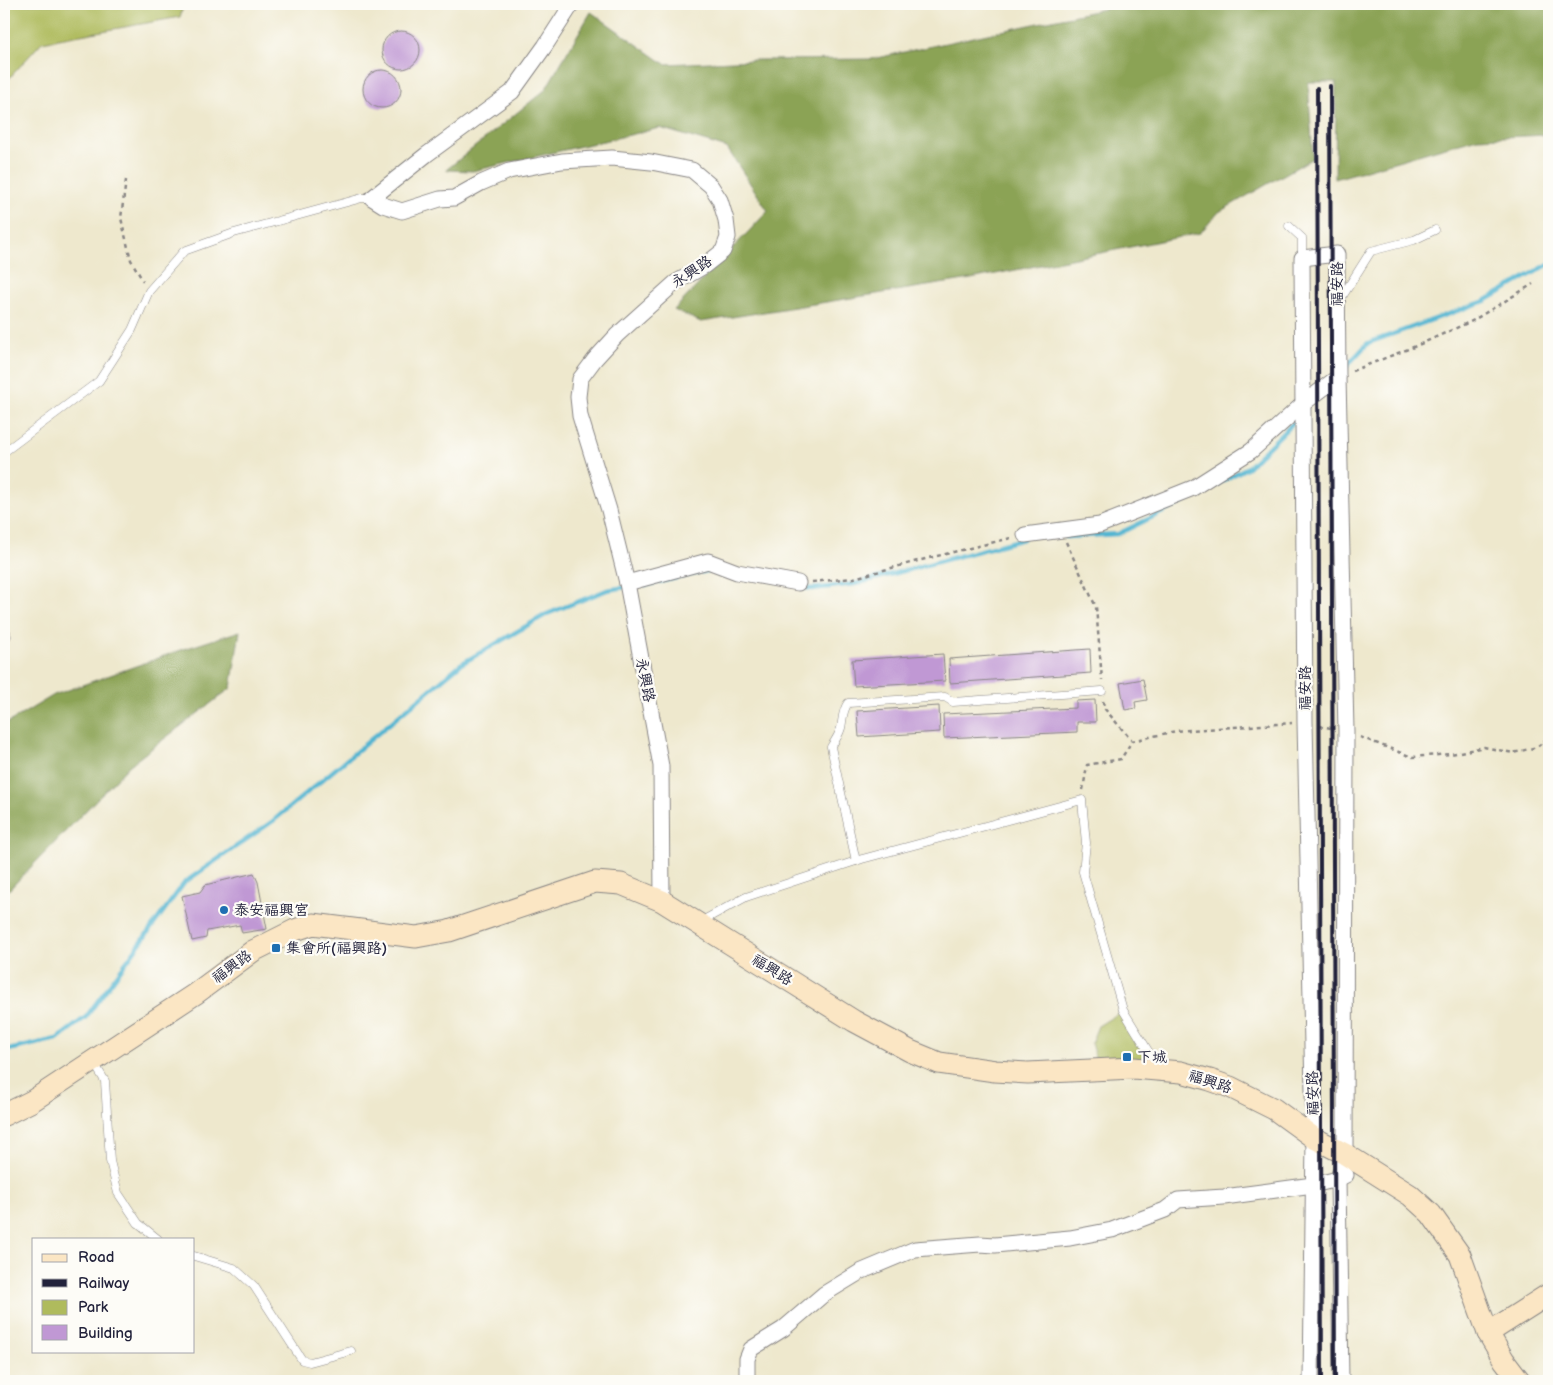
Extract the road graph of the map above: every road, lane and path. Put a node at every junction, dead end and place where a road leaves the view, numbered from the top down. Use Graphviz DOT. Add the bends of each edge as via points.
graph roads {
  1 [pos="572,4"];
  2 [pos="126,180"];
  3 [pos="372,198"];
  4 [pos="1289,226"];
  5 [pos="1435,230"];
  6 [pos="1302,258"];
  7 [pos="1532,284"];
  8 [pos="149,291"];
  9 [pos="1338,304"];
  10 [pos="1338,376"];
  11 [pos="1304,403"];
  12 [pos="4,445"];
  13 [pos="13,446"];
  14 [pos="4,452"];
  15 [pos="1061,530"];
  16 [pos="1024,534"];
  17 [pos="627,583"];
  18 [pos="798,583"];
  19 [pos="4,624"];
  20 [pos="4,640"];
  21 [pos="1102,691"];
  22 [pos="1132,741"];
  23 [pos="856,861"];
  24 [pos="662,901"];
  25 [pos="698,923"];
  26 [pos="92,1060"];
  27 [pos="1160,1070"];
  28 [pos="4,1115"];
  29 [pos="1314,1138"];
  30 [pos="1352,1158"];
  31 [pos="1338,1179"];
  32 [pos="1313,1185"];
  33 [pos="157,1238"];
  34 [pos="195,1256"];
  35 [pos="1549,1294"];
  36 [pos="1488,1333"];
  37 [pos="351,1351"];
  38 [pos="747,1381"];
  39 [pos="1311,1381"];
  40 [pos="1341,1381"];
  41 [pos="1520,1381"];
  1 -- 3 [label="street" via="512,92"];
  2 -- 8 [label="path" via="121,218 131,260"];
  3 -- 8 [label="lane" via="234,233 184,251"];
  3 -- 17 [label="street, 永興路" via="402,211 454,198 509,172 562,161 612,158 692,170 712,186 726,220 728,237 723,251 675,283 643,310 580,379 580,416"];
  4 -- 6 [label="lane" via="1302,238"];
  5 -- 9 [label="lane" via="1414,240 1371,251"];
  6 -- 9 [label="street, 福安路" via="1337,254"];
  6 -- 11 [label="street, 福安路"];
  7 -- 10 [label="path" via="1472,321"];
  8 -- 13 [label="lane" via="132,330 99,381"];
  9 -- 10 [label="street, 福安路"];
  10 -- 11 [label="street"];
  10 -- 30 [label="street, 福安路"];
  11 -- 15 [label="street" via="1251,451 1193,488 1100,525"];
  11 -- 29 [label="street, 福安路" via="1305,722"];
  12 -- 13 [label="lane"];
  13 -- 14 [label="lane"];
  15 -- 16 [label="street"];
  15 -- 21 [label="path" via="1096,607"];
  16 -- 18 [label="path" via="854,578"];
  17 -- 18 [label="street" via="708,561 737,572"];
  17 -- 24 [label="street, 永興路" via="661,766"];
  19 -- 20 [label="lane" via="7,636"];
  21 -- 22 [label="path" via="1104,708"];
  21 -- 23 [label="lane" via="953,702 945,697 848,703 838,736 831,747"];
  23 -- 25 [label="lane" via="746,897"];
  23 -- 27 [label="lane" via="1082,800 1086,843 1083,872 1123,1010"];
  24 -- 25 [label="street, 福興路"];
  24 -- 26 [label="street, 福興路" via="621,884 595,882 449,931 416,937 312,924 253,951 195,994"];
  25 -- 27 [label="street, 福興路" via="854,1021 939,1063 1028,1073 1134,1068"];
  26 -- 28 [label="street, 福興路" via="32,1101"];
  26 -- 33 [label="lane" via="105,1081 110,1161 118,1193 138,1223"];
  27 -- 29 [label="street, 福興路" via="1210,1080 1245,1094 1274,1109"];
  29 -- 30 [label="street, 福興路"];
  29 -- 32 [label="street, 福安路"];
  30 -- 31 [label="street" via="1348,1174"];
  30 -- 36 [label="street, 福興路" via="1410,1195 1431,1214 1460,1255"];
  31 -- 32 [label="street"];
  31 -- 40 [label="street"];
  32 -- 38 [label="street" via="1178,1200 1165,1210 1121,1226 1070,1238 915,1249 860,1272 824,1294 783,1330 751,1349 747,1359"];
  32 -- 39 [label="street, 福安路"];
  34 -- 37 [label="lane" via="234,1268 254,1286 302,1360 310,1362"];
  35 -- 36 [label="street"];
  36 -- 41 [label="street, 福興路"];
}
